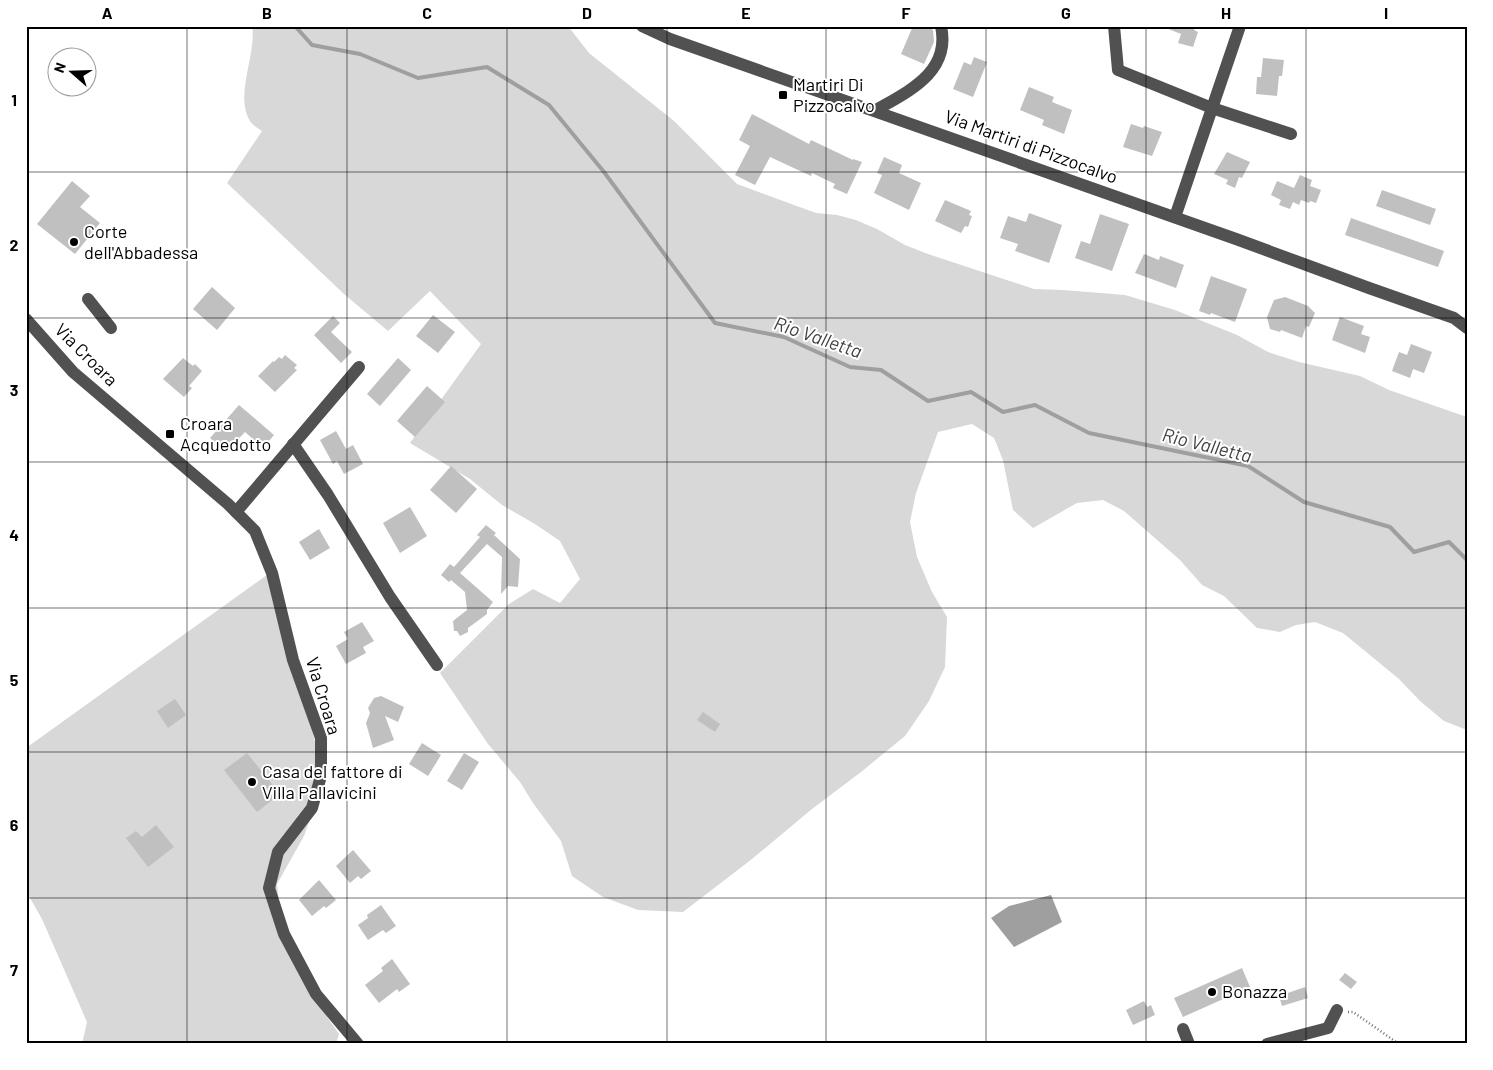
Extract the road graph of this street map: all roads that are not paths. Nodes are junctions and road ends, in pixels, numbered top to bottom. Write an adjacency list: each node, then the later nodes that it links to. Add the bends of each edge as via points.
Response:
1 (642, 26): 6 (street, Via Martiri di Pizzocalvo, via 670,39)
2 (941, 26): 6 (street, via 942,52 936,66 910,90)
3 (1114, 26): 5 (street, via 1118,70)
4 (1240, 26): 5 (street)
5 (1212, 108): 7 (street); 8 (street)
6 (876, 110): 8 (street, Via Martiri di Pizzocalvo)
7 (1291, 134)
8 (1175, 217): 12 (street, Via Martiri di Pizzocalvo, via 1454,318)
9 (88, 299): 11 (street)
10 (26, 319): 15 (street, Via Croara, via 73,372)
11 (111, 328)
12 (1467, 328)
13 (359, 368): 14 (street)
14 (293, 444): 15 (street); 16 (street)
15 (236, 512): 19 (street, Via Croara, via 255,531 272,573 293,660 321,738 322,776 312,808 278,852 269,888 284,934 316,994)
16 (437, 665)
17 (1337, 1010): 21 (street, via 1328,1028)
18 (1183, 1029): 20 (street)
19 (358, 1044)
20 (1189, 1044)
21 (1267, 1044)

